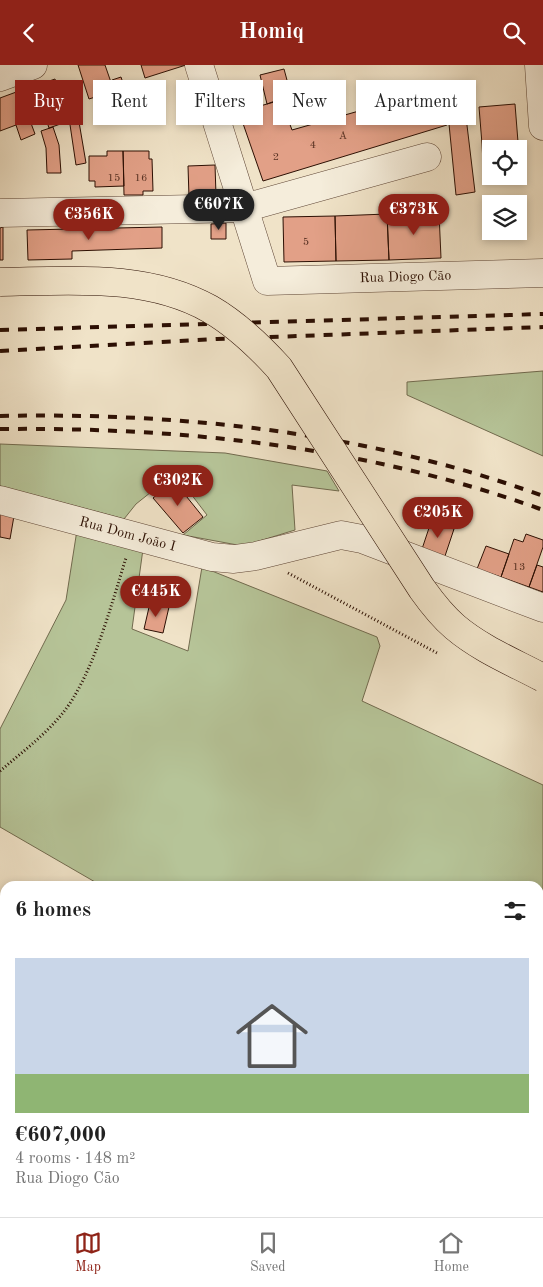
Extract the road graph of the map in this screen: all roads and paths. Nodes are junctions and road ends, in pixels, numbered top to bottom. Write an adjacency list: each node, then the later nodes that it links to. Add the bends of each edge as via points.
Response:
1 (33, 65): 4 (street)
2 (200, 65): 7 (street)
3 (539, 65): 5 (street)
4 (0, 77)
5 (543, 117)
6 (427, 157): 7 (street)
7 (244, 208): 8 (street); 9 (street, Rua Diogo Cão, via 267,281)
8 (0, 213)
9 (543, 273)
10 (0, 282): 16 (main road, bridge, via 101,281 132,284 177,294 211,310 258,346 279,368 439,612 479,645)
11 (0, 500): 12 (street, Rua Dom João I)
12 (133, 536): 13 (street, Rua Dom João I, via 212,557); 17 (path, via 100,641 64,712)
13 (256, 556): 14 (street, Rua Dom João I, via 341,535 362,539); 15 (path)
14 (543, 608)
15 (437, 653)
16 (543, 678)
17 (0, 771)

